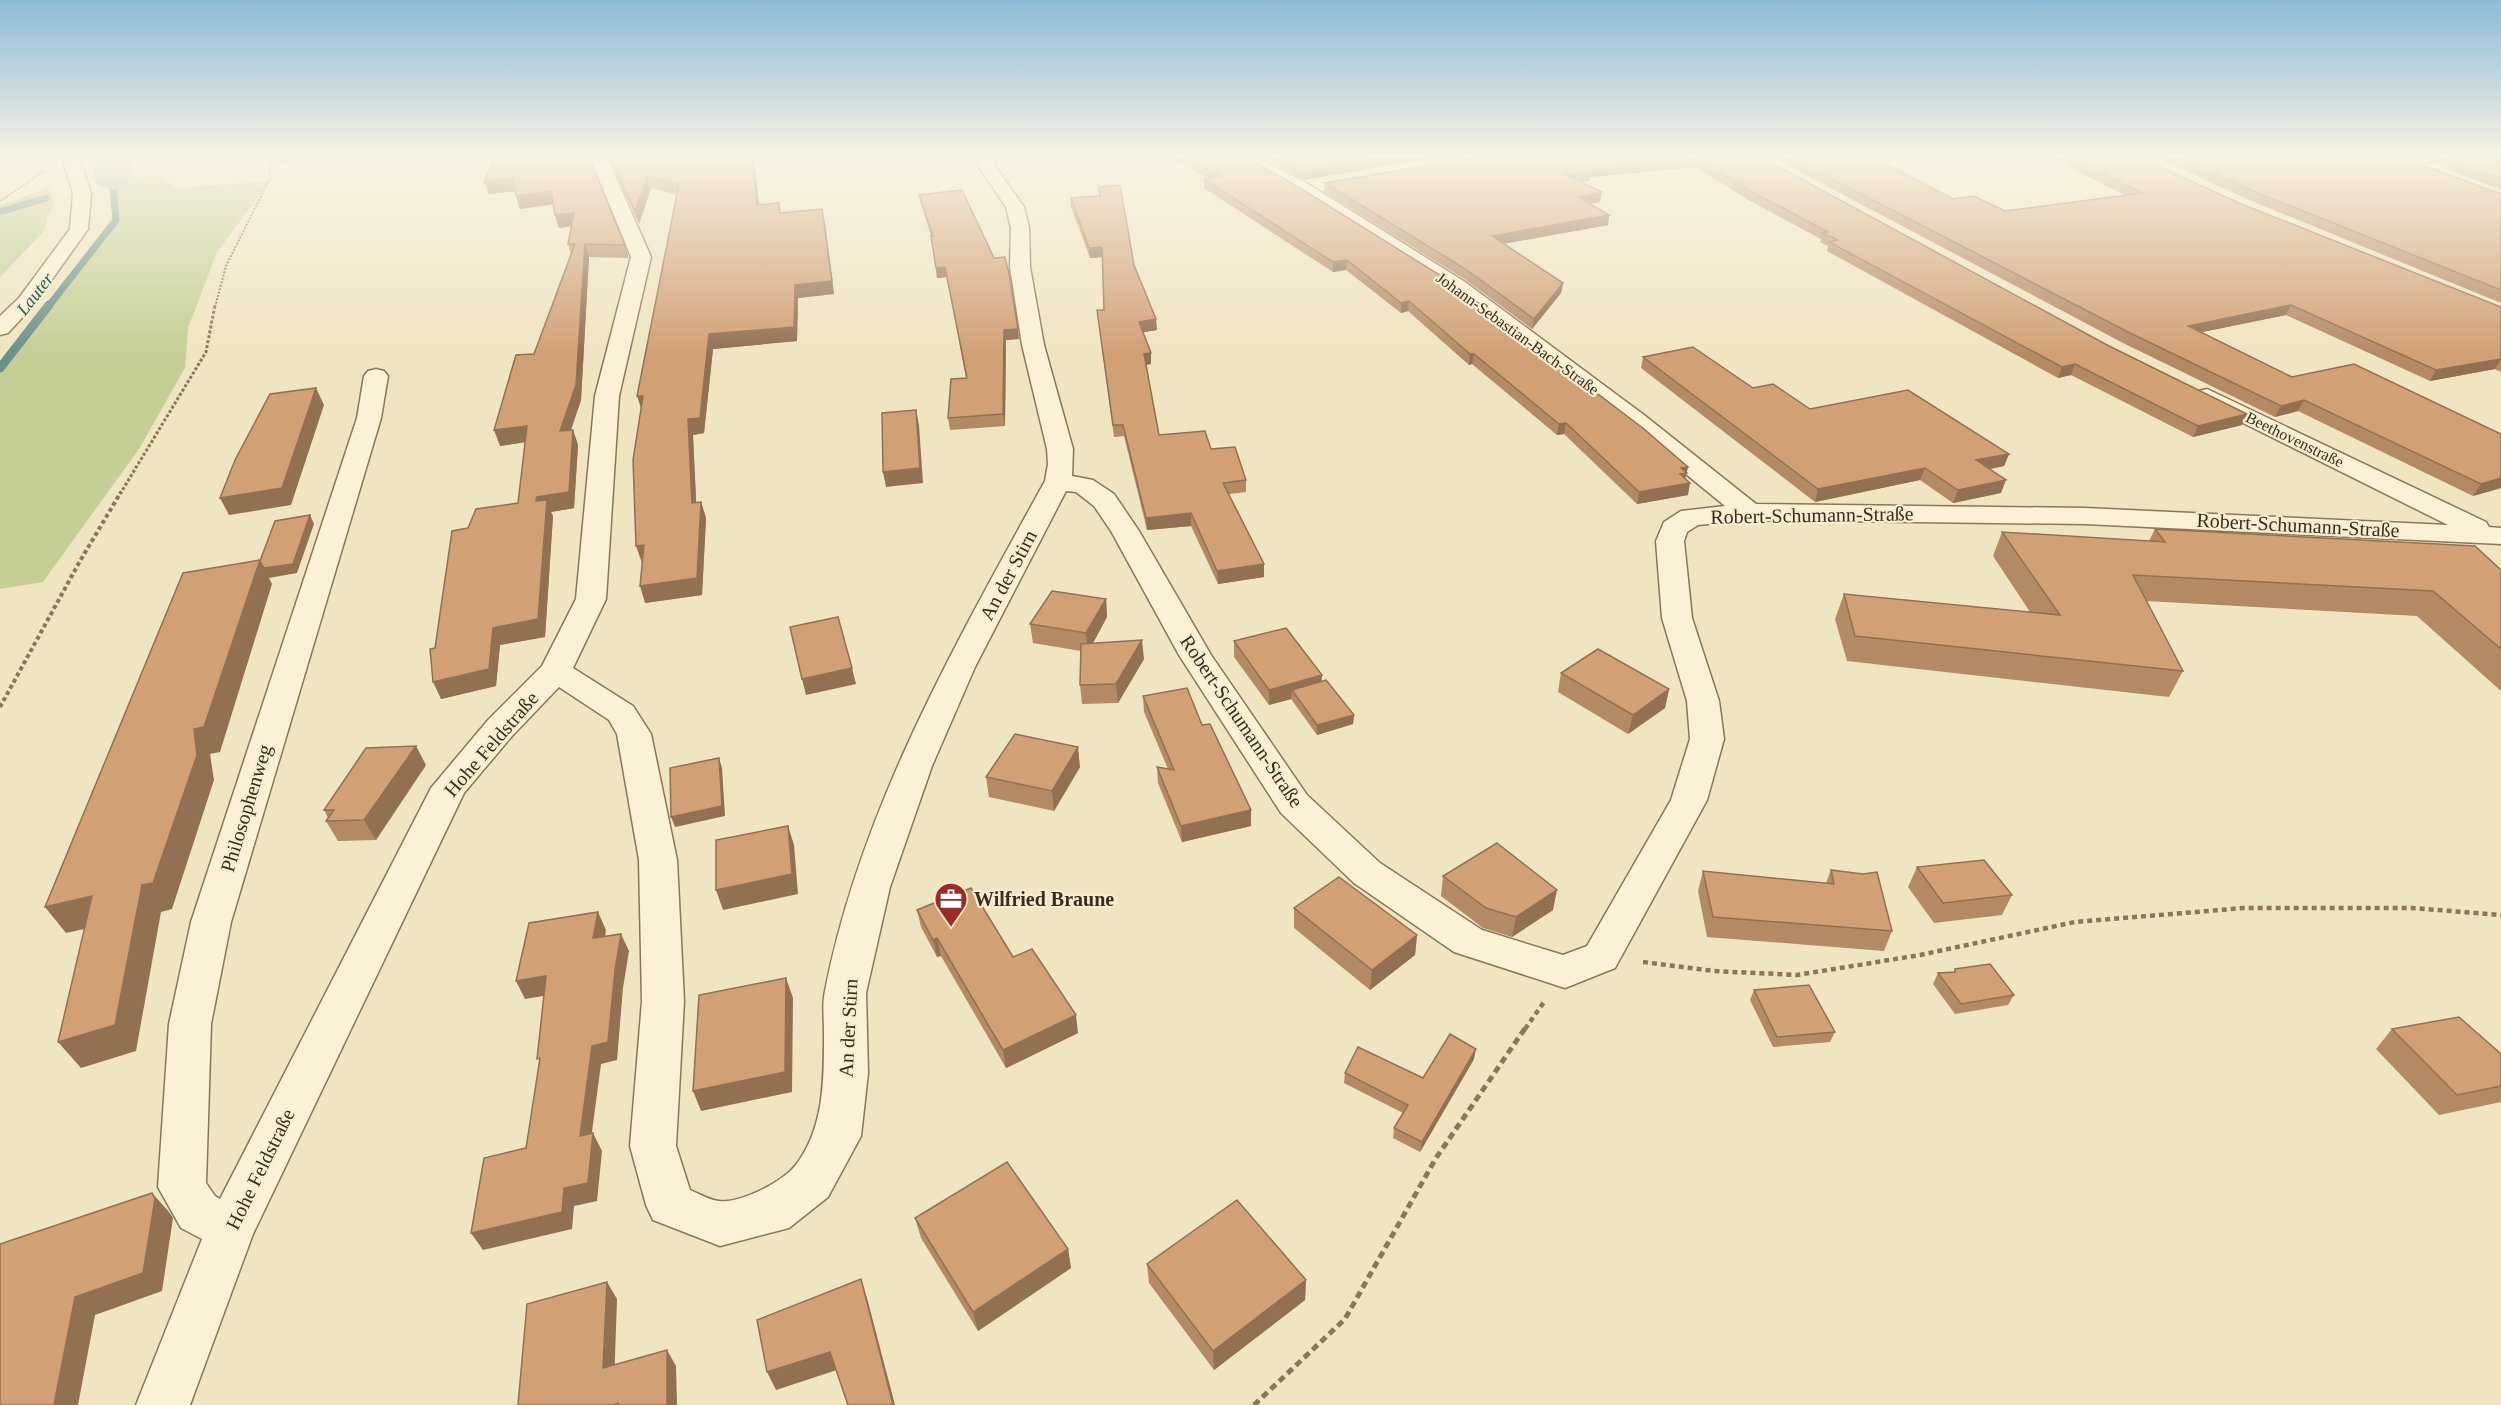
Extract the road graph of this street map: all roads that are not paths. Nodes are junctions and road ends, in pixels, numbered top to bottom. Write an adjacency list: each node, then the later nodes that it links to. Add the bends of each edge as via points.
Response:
1 (80, 223): 5 (street, via 79,229 26,302)
2 (626, 223): 11 (street, Hohe Feldstraße, via 640,257 608,396 591,599)
3 (1019, 223): 8 (street, An der Stirn, via 1020,267 1033,345 1060,449)
4 (1357, 223): 9 (street, Johann-Sebastian-Bach-Straße, via 1458,286)
5 (0, 328)
6 (376, 376): 12 (street, Philosophenweg, via 369,418 211,922 190,1024 182,1187 198,1212)
7 (2189, 387): 10 (street, Beethovenstraße)
8 (1059, 481): 9 (street, Robert-Schumann-Straße, via 1084,486 1104,500 1195,655 1294,804 1367,873 1468,941 1565,972 1601,957 1689,800 1707,739 1703,701 1677,618 1670,541 1674,528 1691,517); 11 (street, An der Stirn, via 959,668 915,766 871,887 846,993 846,1073 838,1136 812,1182 772,1212 720,1224 670,1205 653,1146 663,1001 658,860 634,734 621,712)
9 (1749, 512): 10 (street, Robert-Schumann-Straße, via 2085,516)
10 (2494, 535)
11 (556, 671): 12 (street, Hohe Feldstraße, via 449,788)
12 (230, 1229): 13 (street, Hohe Feldstraße)
13 (163, 1405)

